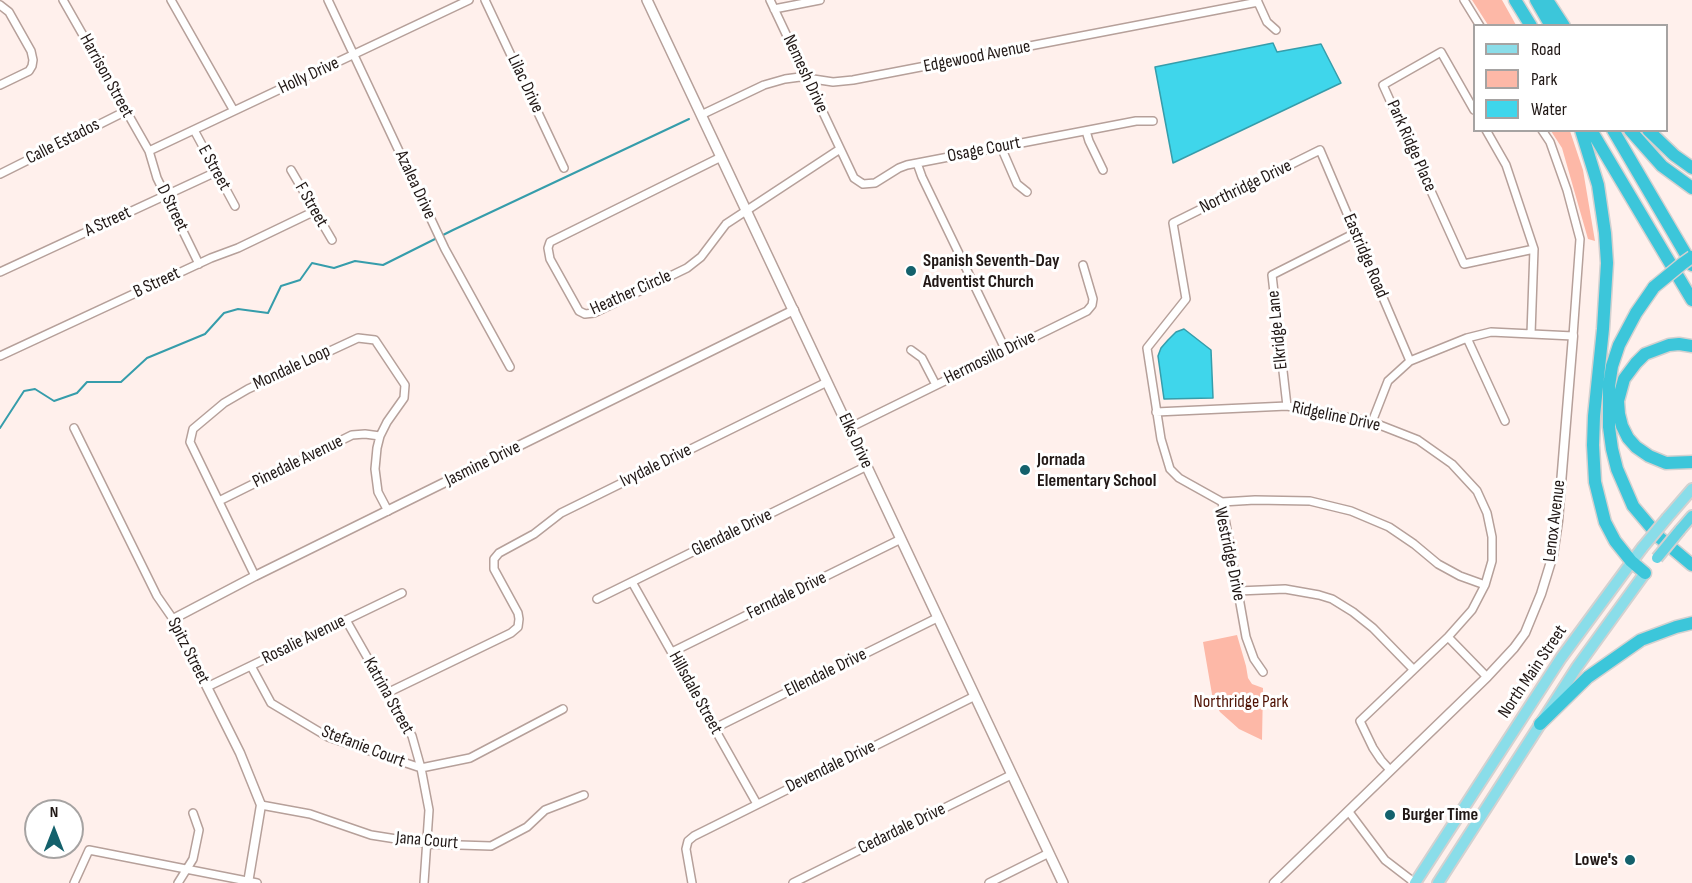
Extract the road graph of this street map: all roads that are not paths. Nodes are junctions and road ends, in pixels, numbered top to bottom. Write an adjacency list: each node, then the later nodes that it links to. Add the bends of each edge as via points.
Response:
1 (63, 0): 25 (street, Harrison Street)
2 (171, 0): 26 (street)
3 (328, 0): 21 (street, Azalea Drive)
4 (469, 0): 21 (street, Holly Drive)
5 (485, 0): 44 (street, Lilac Drive)
6 (647, 0): 27 (main road, Elks Drive)
7 (770, 0): 15 (street, Nemesh Drive)
8 (820, 0): 15 (street)
9 (1464, 0): 16 (street)
10 (1515, 0): 17 (highway)
11 (1536, 0): 18 (highway)
12 (1547, 0): 19 (highway)
13 (1258, 1): 20 (street, via 1267,22); 22 (street, Edgewood Avenue, via 853,80)
14 (0, 5): 23 (street, via 9,12 31,51 33,63 27,72)
15 (774, 9): 22 (street, Nemesh Drive)
16 (1479, 24)
17 (1530, 24)
18 (1550, 24)
19 (1563, 24)
20 (1276, 30)
21 (354, 55): 26 (street, Holly Drive); 75 (street, Azalea Drive, via 445,249)
22 (807, 78): 27 (street, Edgewood Avenue, via 771,82); 39 (street, Nemesh Drive)
23 (0, 85)
24 (1473, 108): 59 (street, Park Ridge Place, via 1441,52 1383,85 1464,264)
25 (126, 111): 41 (street, Harrison Street); 49 (street, Calle Estados)
26 (234, 111): 29 (street, Holly Drive)
27 (701, 115): 42 (main road, Elks Drive)
28 (1153, 121): 30 (street, Osage Court)
29 (194, 130): 41 (street, Holly Drive); 48 (street, E Street)
30 (1086, 130): 38 (street, Osage Court); 47 (street)
31 (1487, 132): 59 (street, via 1506,165)
32 (1543, 132): 68 (street, Lenox Avenue, via 1567,190 1580,239)
33 (1582, 132): 93 (highway, via 1598,185 1607,263 1594,416 1595,482 1605,522)
34 (1592, 132): 65 (highway)
35 (1614, 132): 63 (highway)
36 (1632, 132): 50 (highway, via 1662,166)
37 (1650, 132): 45 (highway)
38 (1001, 147): 43 (street, Osage Court); 51 (street, via 1017,184)
39 (840, 149): 43 (street, Osage Court, via 854,178 863,184 875,183 899,168); 55 (street)
40 (1320, 150): 56 (street, Northridge Drive); 57 (street, Eastridge Road)
41 (149, 151): 52 (street, D Street)
42 (721, 157): 55 (main road, Elks Drive); 55 (street, Heather Circle, via 553,240 548,248 550,260 579,311 591,314 692,265 723,227)
43 (917, 163): 72 (street)
44 (564, 168)
45 (1692, 168)
46 (291, 170): 54 (street, F Street)
47 (1102, 170)
48 (216, 172): 52 (street, A Street); 53 (street, E Street)
49 (0, 174)
50 (1692, 188)
51 (1027, 192)
52 (165, 195): 61 (street, D Street); 64 (street, A Street)
53 (235, 206)
54 (315, 211): 58 (street, F Street); 61 (street, B Street)
55 (746, 211): 66 (main road, Elks Drive)
56 (1173, 224): 79 (street, Westridge Drive, via 1186,299 1147,348)
57 (1355, 233): 74 (street, Eastridge Road); 78 (street, Elkridge Lane, via 1272,275)
58 (332, 240)
59 (1534, 249): 67 (street)
60 (1692, 257): 94 (highway, bridge, via 1654,287 1629,323 1612,366 1608,406 1612,449 1633,506 1660,538)
61 (199, 264): 73 (street, B Street)
62 (1083, 265): 72 (street, Hermosillo Drive, via 1093,295 1090,308)
63 (1692, 265)
64 (0, 273)
65 (1692, 300)
66 (794, 310): 76 (main road, Elks Drive); 90 (street, Jasmine Drive)
67 (1531, 334): 68 (street); 69 (street, via 1491,332)
68 (1573, 336): 111 (street, Lenox Avenue, via 1553,555 1525,633)
69 (1467, 338): 74 (street); 80 (street)
70 (1692, 346): 85 (highway, via 1669,345 1645,354 1624,379 1618,401 1622,426 1636,447 1666,463)
71 (910, 350): 77 (street, via 922,358)
72 (1006, 351): 77 (street, Hermosillo Drive)
73 (0, 356)
74 (1410, 361): 81 (street, via 1388,381)
75 (510, 367)
76 (827, 382): 83 (main road, Elks Drive); 113 (street, Ivydale Drive, via 561,513 534,534 499,553 490,561 523,625)
77 (936, 385): 83 (street, Hermosillo Drive)
78 (1287, 406): 79 (street, Ridgeline Drive); 81 (street, Ridgeline Drive)
79 (1156, 412): 89 (street, Westridge Drive, via 1170,469)
80 (1505, 421)
81 (1372, 422): 98 (street, Ridgeline Drive, via 1418,440 1452,464 1477,491 1492,537 1492,561)
82 (74, 428): 103 (street, Spitz Street, via 157,596)
83 (849, 428): 86 (main road, Elks Drive)
84 (380, 436): 88 (street, Pinedale Avenue, via 352,435); 88 (street, Mondale Loop, via 404,398 405,385 375,340 358,338 248,389 193,429 190,442); 90 (street, Mondale Loop, via 375,470 378,492)
85 (1692, 462)
86 (867, 466): 92 (main road, Elks Drive); 97 (street, Glendale Drive)
87 (1692, 489): 93 (main road, North Main Street, bridge)
88 (219, 501): 96 (street, Mondale Loop)
89 (1222, 502): 98 (street, via 1310,501 1351,511 1389,527 1438,564); 99 (street, Westridge Drive)
90 (388, 511): 96 (street, Jasmine Drive)
91 (1692, 516): 95 (highway, North Main Street, bridge)
92 (901, 540): 102 (main road, Elks Drive); 107 (street, Ferndale Drive)
93 (1631, 561): 95 (highway); 138 (main road, North Main Street, via 1560,658)
94 (1692, 566)
95 (1645, 573): 116 (main road, North Main Street)
96 (255, 576): 103 (street, Jasmine Drive)
97 (632, 582): 101 (street, Glendale Drive); 107 (street, Hillsdale Street)
98 (1485, 585): 106 (street, Ridgeline Drive, via 1472,610)
99 (1238, 591): 109 (street, via 1285,589 1332,599 1373,628); 110 (street, Westridge Drive, via 1246,637)
100 (402, 593): 104 (street, Rosalie Avenue)
101 (597, 599)
102 (938, 618): 114 (main road, Elks Drive); 117 (street, Ellendale Drive)
103 (173, 619): 112 (street, Spitz Street)
104 (346, 620): 108 (street, Rosalie Avenue); 113 (street, Katrina Street)
105 (1692, 623): 116 (highway, via 1641,640 1588,677)
106 (1448, 637): 109 (street, Ridgeline Drive); 111 (street)
107 (672, 652): 117 (street, Hillsdale Street)
108 (251, 666): 112 (street, Rosalie Avenue); 118 (street, Stefanie Court, via 271,703 328,737)
109 (1413, 669): 119 (street, Ridgeline Drive, via 1360,721 1373,748)
110 (1263, 672)
111 (1487, 677): 119 (street, Lenox Avenue)
112 (207, 687): 123 (street, Spitz Street)
113 (387, 693): 118 (street, Katrina Street, via 412,736)
114 (975, 696): 120 (main road, Elks Drive); 122 (street, Devendale Drive)
115 (562, 709): 118 (street, Stefanie Court, via 470,758)
116 (1540, 724): 139 (main road, North Main Street)
117 (715, 728): 122 (street, Hillsdale Street)
118 (421, 768): 126 (street, Katrina Street, via 429,810)
119 (1390, 770): 124 (street, Lenox Avenue)
120 (1011, 775): 127 (main road, Elks Drive); 134 (street, Cedardale Drive)
121 (584, 795): 126 (street, Jana Court, via 545,810 527,827 491,846)
122 (757, 804): 133 (street, Devendale Drive, via 688,841 686,852)
123 (261, 805): 126 (street, Jana Court, via 310,814 371,835); 129 (street)
124 (1349, 812): 137 (street, Lenox Avenue); 138 (street, via 1385,860)
125 (193, 813): 128 (street, via 199,830)
126 (428, 844): 132 (street, Katrina Street)
127 (1049, 853): 135 (street); 136 (main road, Elks Drive)
128 (189, 869): 129 (street); 130 (street, via 89,850); 131 (street)
129 (251, 882)
130 (74, 883)
131 (178, 883)
132 (424, 883)
133 (692, 883)
134 (793, 883)
135 (989, 883)
136 (1063, 883)
137 (1274, 883)
138 (1415, 883)
139 (1438, 883)

